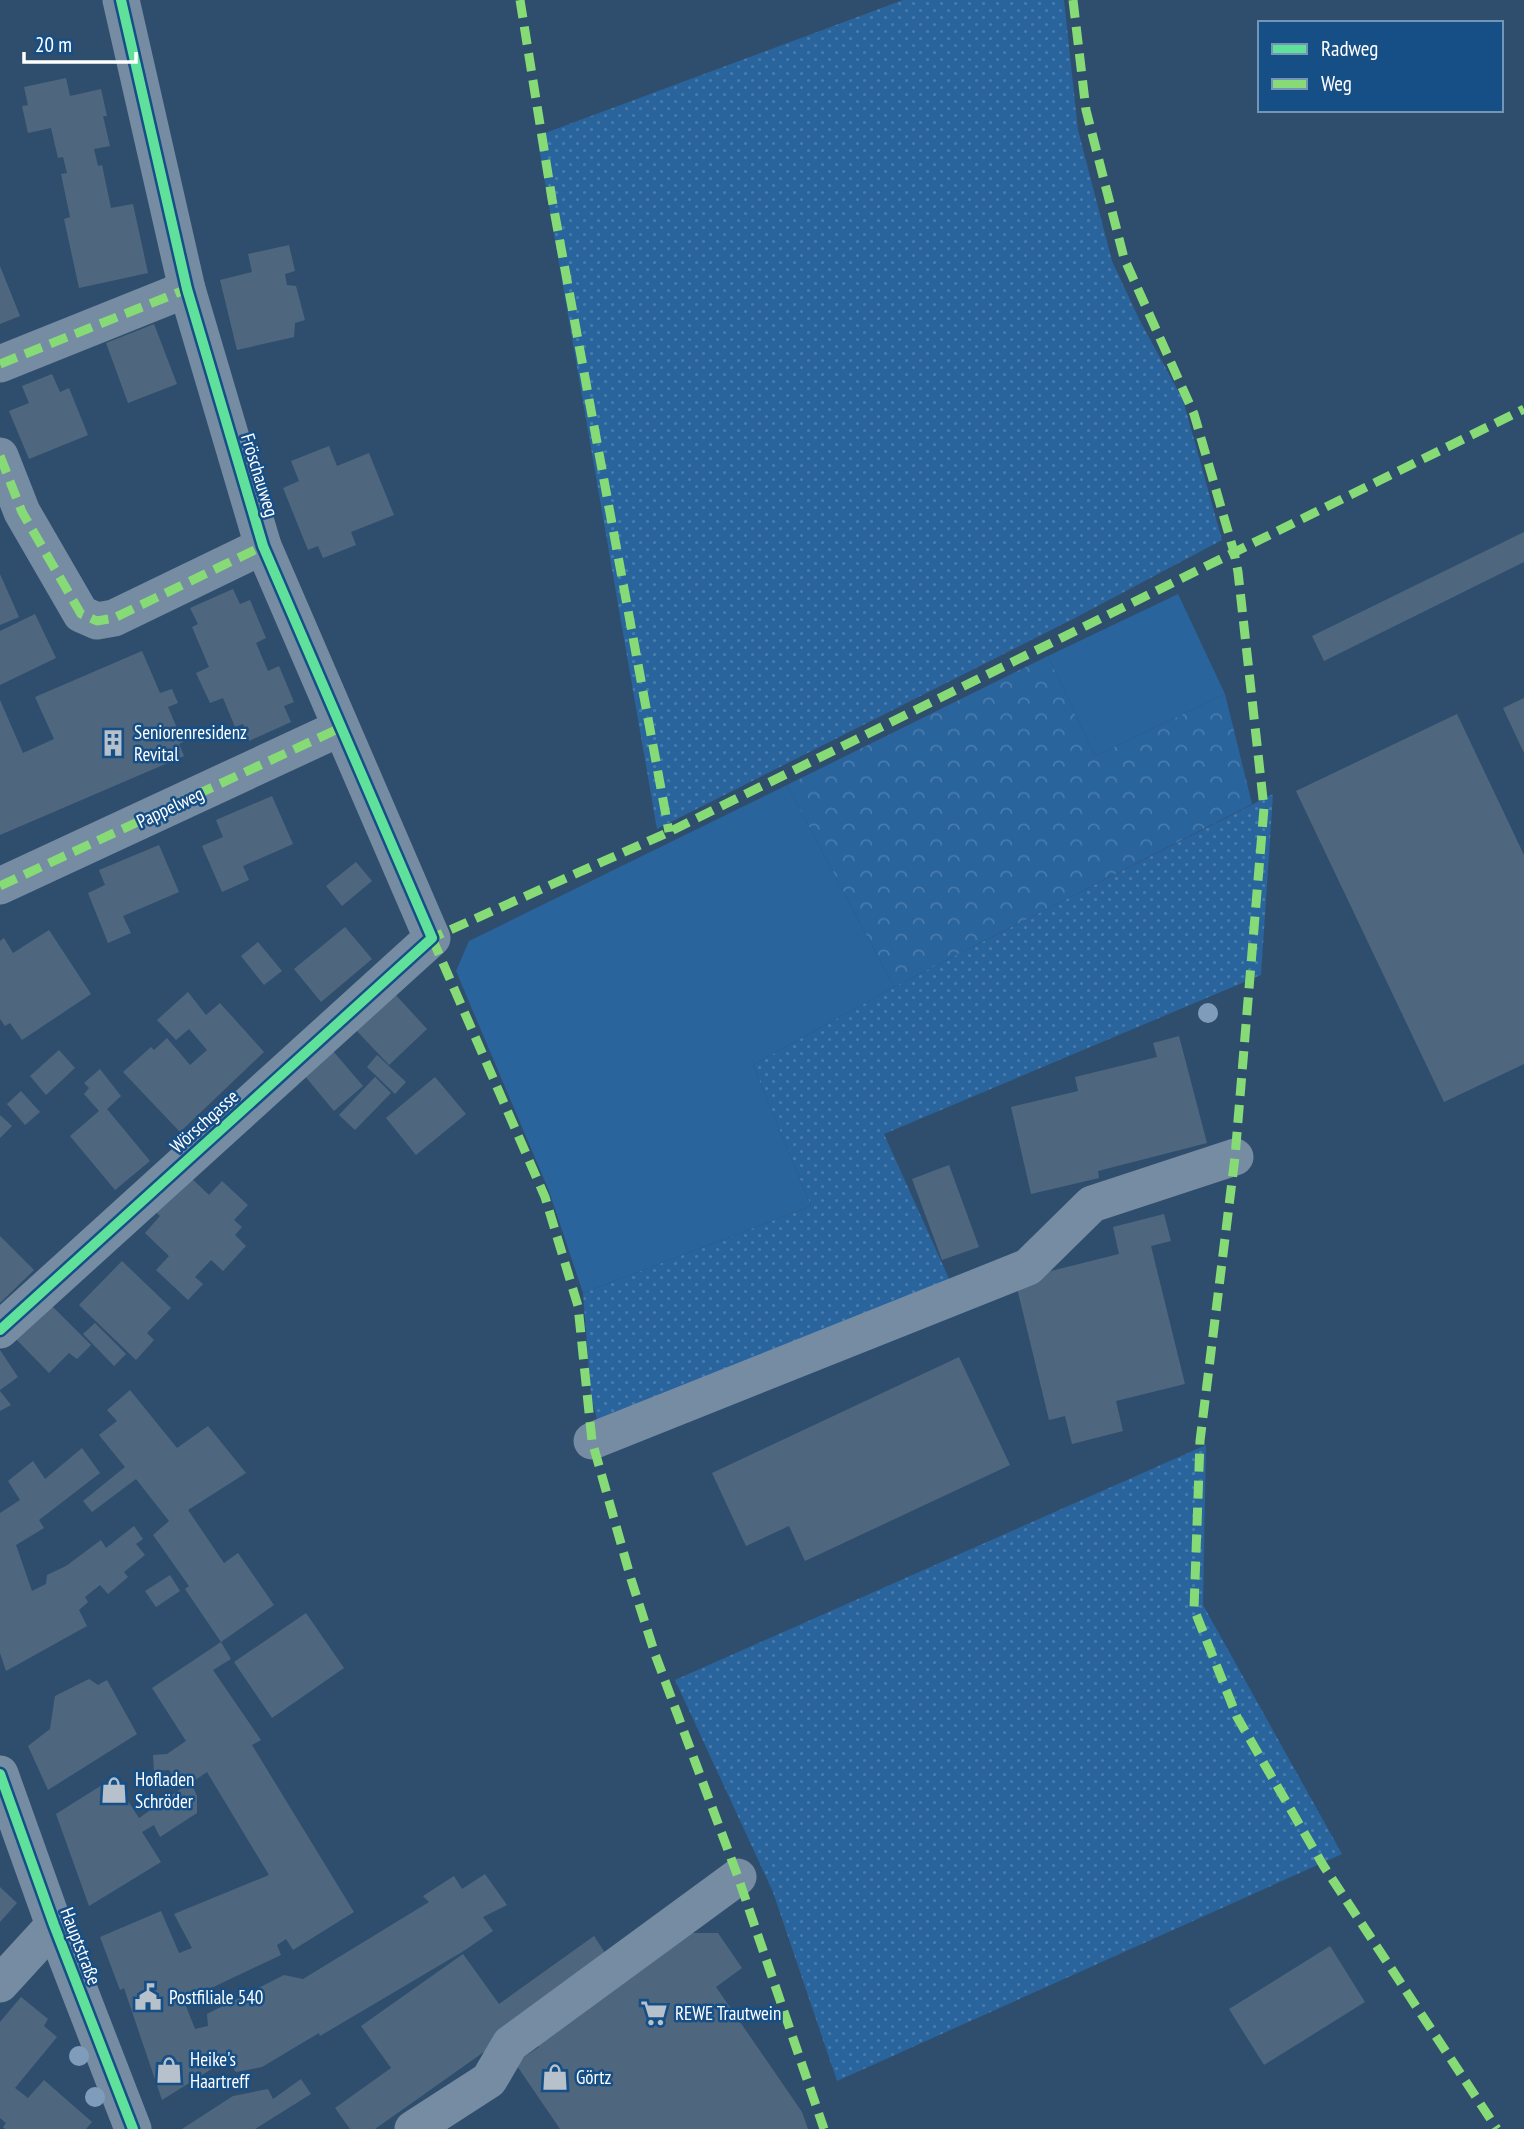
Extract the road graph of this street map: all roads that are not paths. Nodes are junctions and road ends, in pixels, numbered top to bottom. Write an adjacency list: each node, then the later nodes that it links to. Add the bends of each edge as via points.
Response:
1 (121, 0): 2 (street, Fröschauweg)
2 (187, 289): 3 (street); 5 (street, Fröschauweg)
3 (0, 364)
4 (0, 456): 5 (street, Fröschauweg, via 22,512 81,614 97,621 114,618)
5 (263, 546): 6 (street, Fröschauweg)
6 (340, 728): 7 (street, Pappelweg); 8 (street, Fröschauweg)
7 (0, 886)
8 (432, 938): 10 (street, Wörschgasse)
9 (1235, 1157): 11 (street, via 1092,1205 1028,1267)
10 (0, 1330)
11 (592, 1441)
12 (0, 1774): 14 (street, Hauptstraße)
13 (738, 1877): 17 (street, via 510,2044 489,2080)
14 (54, 1925): 15 (street); 16 (street, Hauptstraße)
15 (0, 1984)
16 (132, 2129)
17 (413, 2129)

